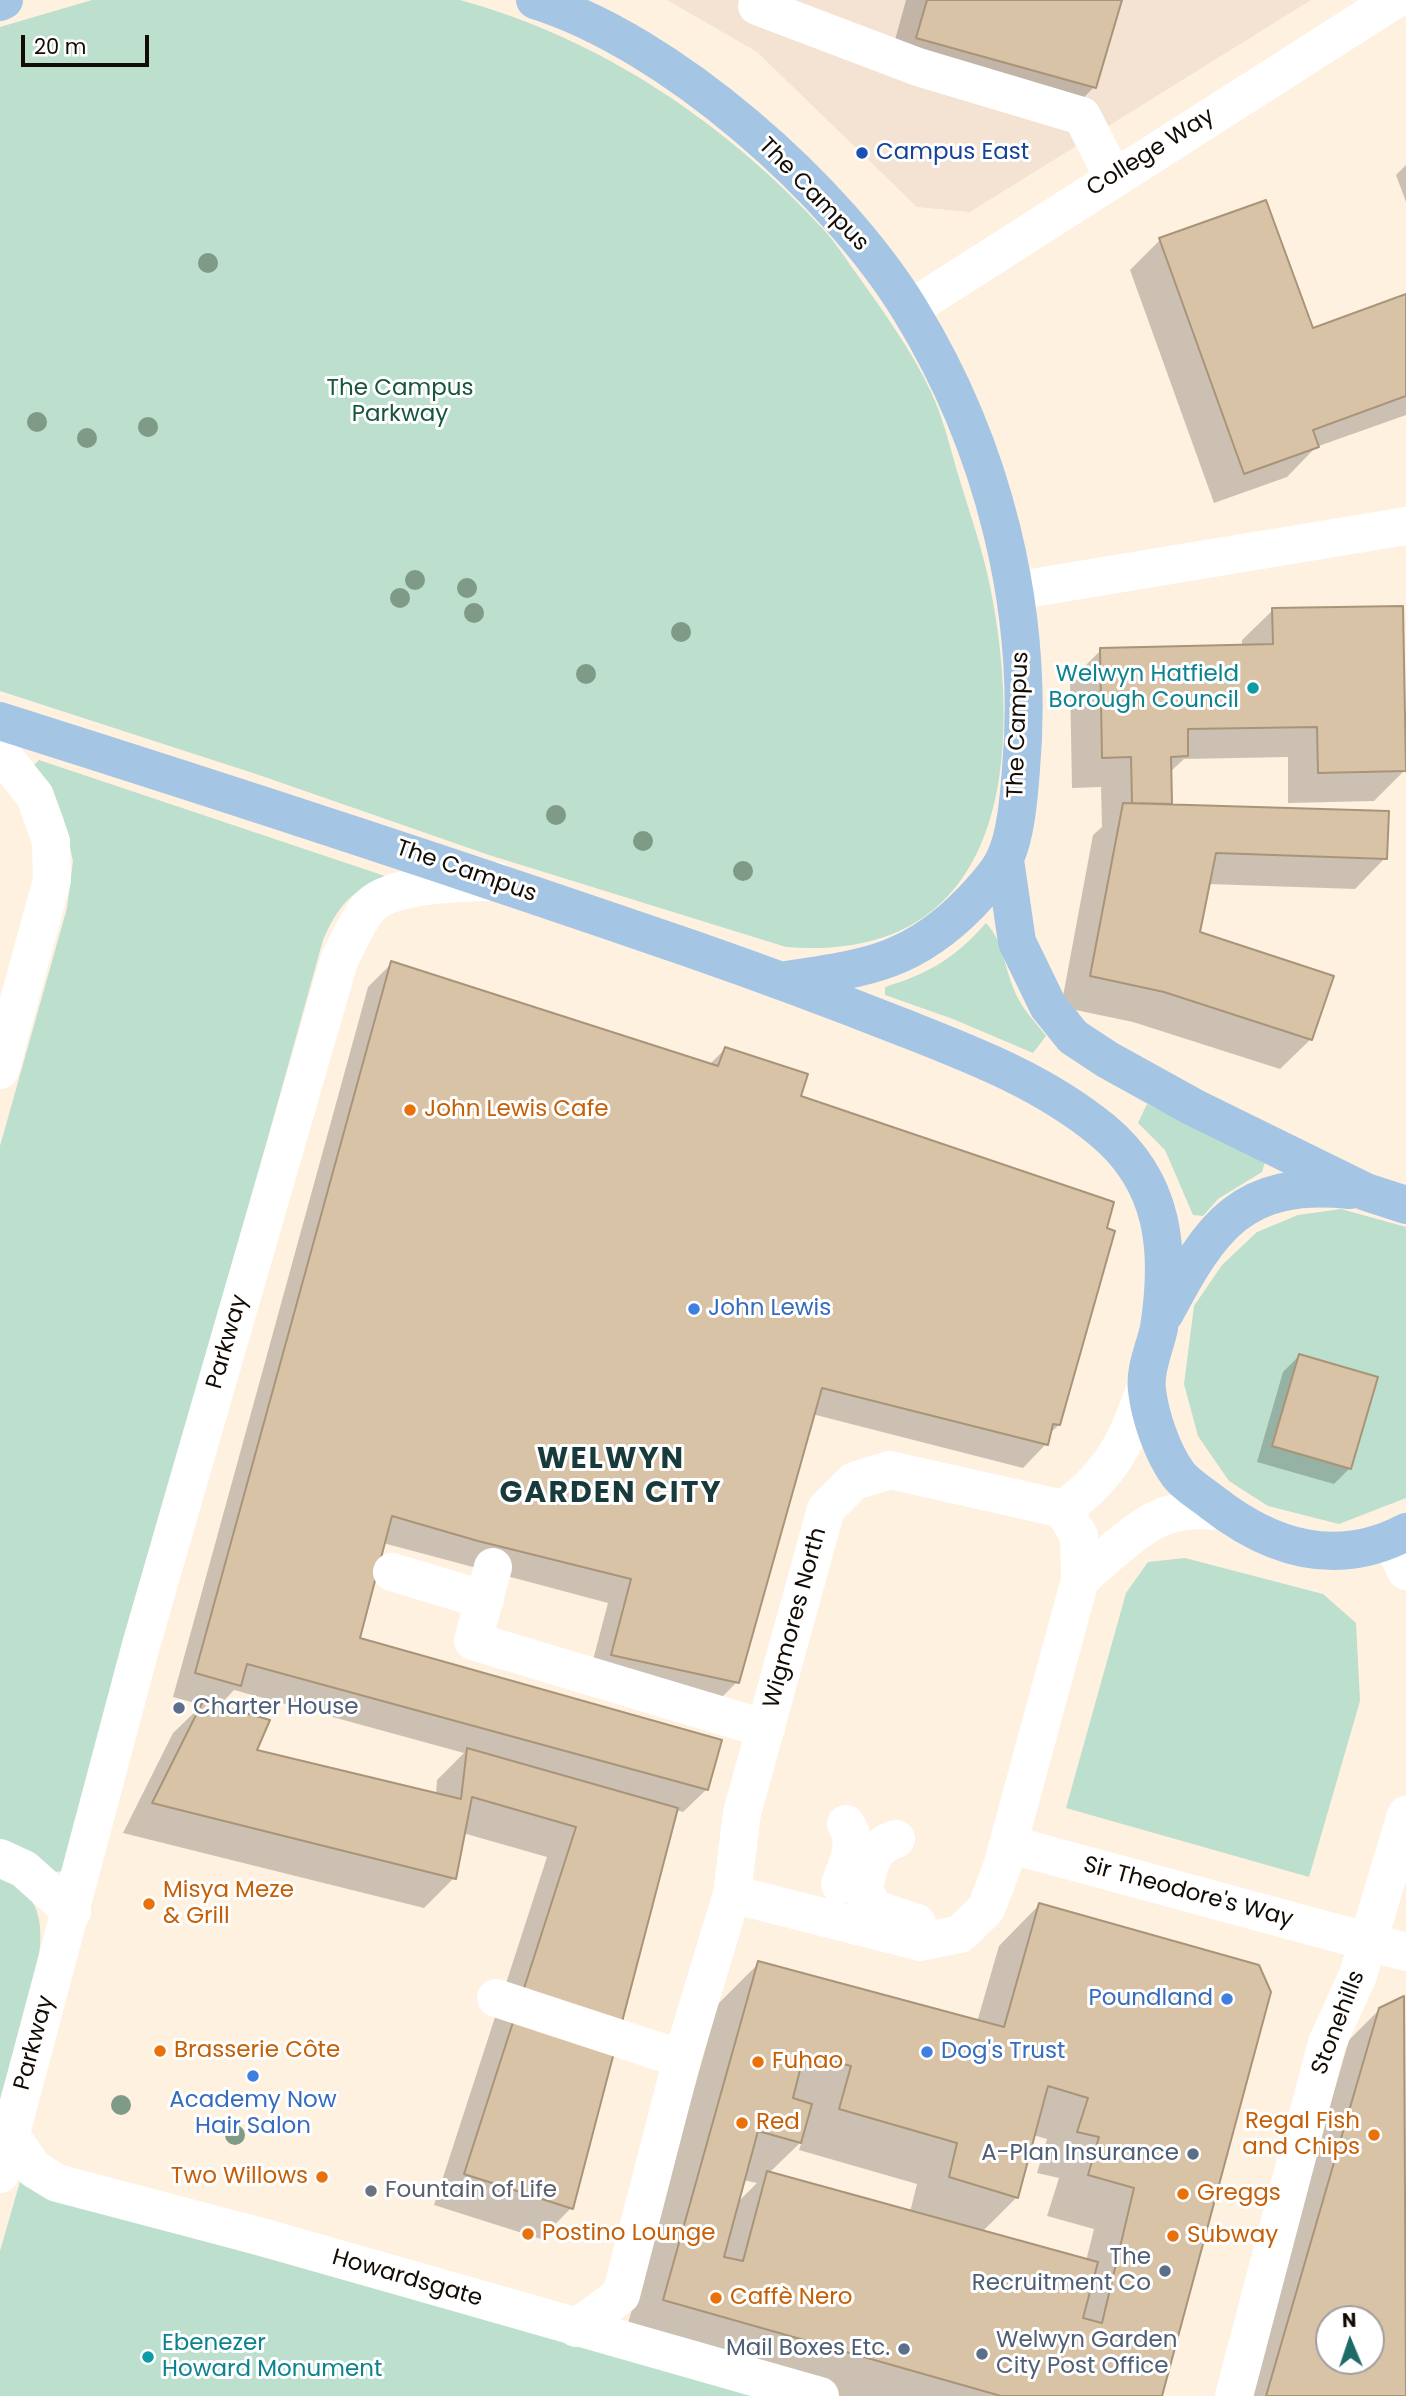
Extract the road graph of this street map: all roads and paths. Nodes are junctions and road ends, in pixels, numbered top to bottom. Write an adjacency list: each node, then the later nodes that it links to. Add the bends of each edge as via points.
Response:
1 (1394, 0): 4 (street, College Way)
2 (548, 2): 5 (main road, The Campus, via 637,48 757,136 813,188)
3 (757, 6): 4 (street, via 918,67 1082,116)
4 (1113, 177): 5 (street, College Way)
5 (910, 309): 7 (main road, The Campus, via 955,394 980,454)
6 (1406, 526): 7 (street)
7 (1014, 591): 10 (main road, The Campus, via 1023,645 1024,743 1018,803)
8 (0, 721): 11 (main road, The Campus)
9 (0, 752): 13 (street, via 35,796 51,841 52,880)
10 (1005, 860): 12 (main road, The Campus, via 958,915 907,954 863,969); 14 (main road, via 1017,942 1048,1006 1073,1037 1193,1107)
11 (496, 881): 12 (main road, The Campus); 30 (street, Parkway, via 416,888 383,897 369,906 339,961 145,1632)
12 (784, 981): 16 (main road, via 1000,1066 1053,1095 1115,1140 1143,1174 1157,1207 1163,1243)
13 (0, 1070)
14 (1366, 1192): 15 (main road); 16 (main road, via 1319,1187 1253,1200 1219,1226 1188,1269)
15 (1406, 1205)
16 (1159, 1325): 17 (main road)
17 (1146, 1386): 18 (street, via 1133,1426 1113,1463 1090,1490); 19 (main road, via 1158,1433 1179,1476)
18 (1063, 1508): 22 (street, via 1079,1536); 23 (street, Wigmores North, via 890,1471 854,1481 826,1509)
19 (1223, 1511): 20 (main road, via 1260,1534 1303,1549); 22 (street, via 1201,1509 1166,1515 1110,1552)
20 (1401, 1548)
21 (392, 1572): 23 (street, via 489,1583 474,1642)
22 (1080, 1580): 27 (street)
23 (766, 1729): 29 (street, Wigmores North, via 742,1813)
24 (1406, 1815): 33 (street, Stonehills)
25 (846, 1824): 31 (street, via 853,1842 838,1890 827,1906)
26 (896, 1839): 32 (street, via 873,1853 863,1891 875,1909)
27 (1008, 1844): 32 (street, via 986,1909); 33 (street, Sir Theodore's Way)
28 (0, 1858): 30 (street, via 24,1869)
29 (732, 1894): 31 (street); 36 (street, Wigmores North)
30 (72, 1912): 37 (street, Parkway)
31 (811, 1916): 32 (street, via 921,1941)
32 (960, 1934)
33 (1368, 1941): 34 (street, Sir Theodore's Way); 41 (street, Stonehills, via 1327,2043)
34 (1406, 1952)
35 (496, 1998): 36 (street)
36 (682, 2059): 39 (street, Wigmores North, via 621,2295)
37 (11, 2136): 38 (street, Parkway); 39 (street, Howardsgate, via 34,2169 57,2183)
38 (0, 2174)
39 (576, 2328): 40 (street, Howardsgate)
40 (820, 2396)
41 (1234, 2396)

